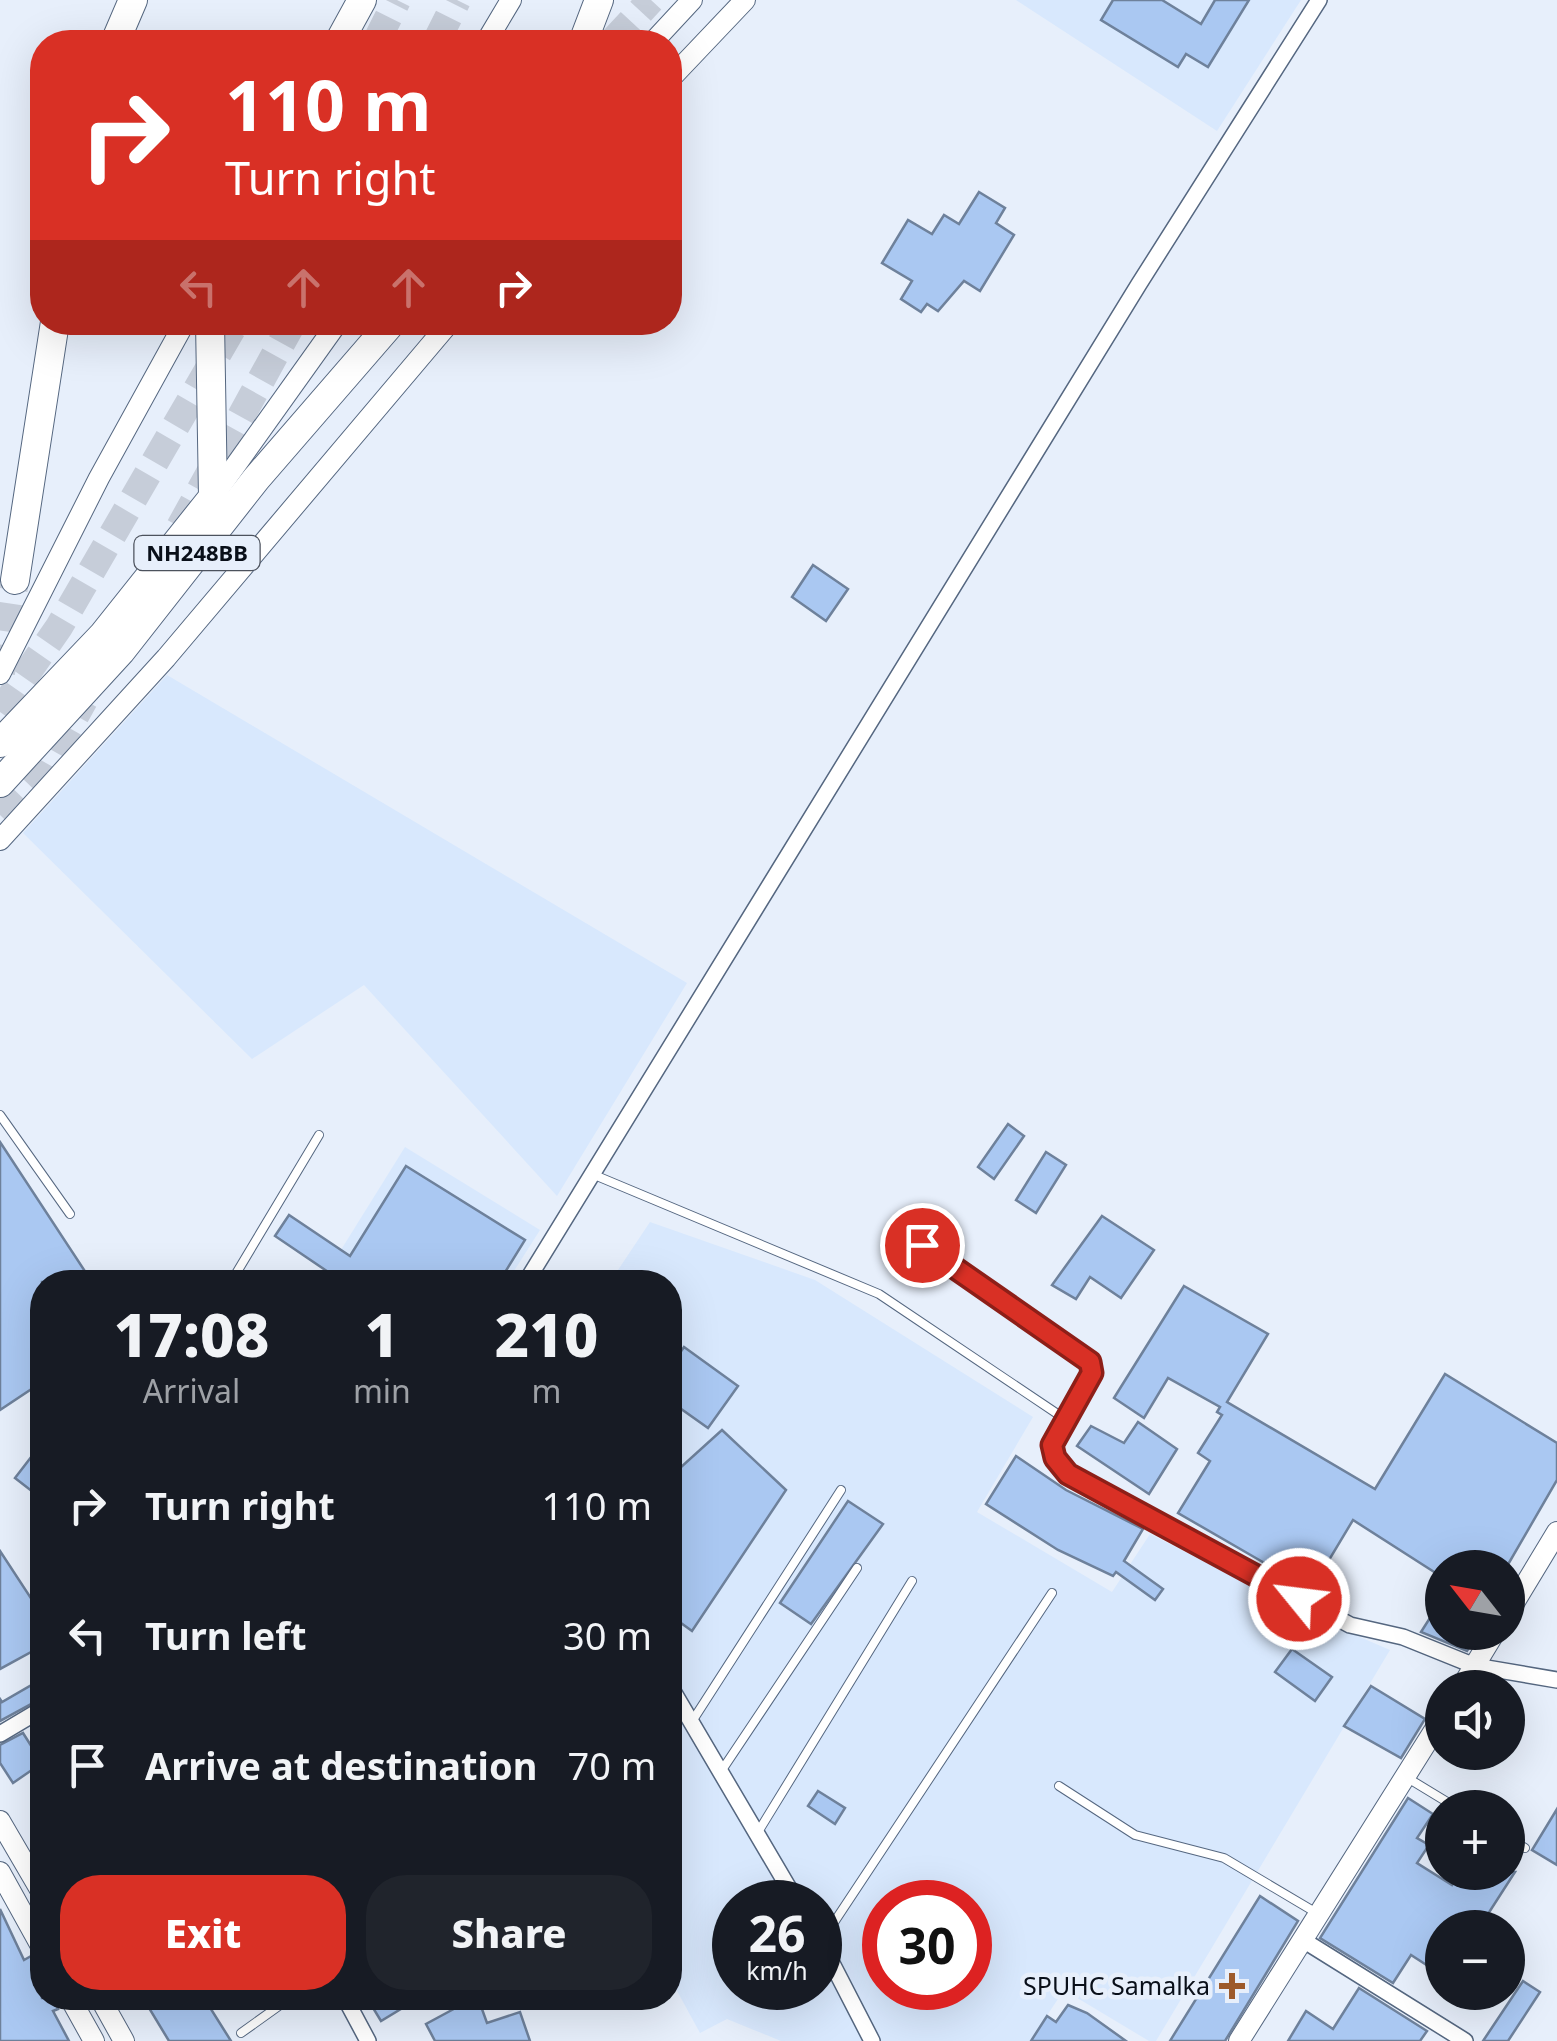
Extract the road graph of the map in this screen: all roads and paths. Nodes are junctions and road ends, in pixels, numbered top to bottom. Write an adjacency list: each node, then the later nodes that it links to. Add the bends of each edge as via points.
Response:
1 (133, 0): 8 (highway)
2 (362, 0): 9 (highway)
3 (512, 0): 10 (street)
4 (599, 0): 11 (highway)
5 (692, 0): 12 (street)
6 (745, 0): 13 (street)
7 (1320, 0): 28 (street)
8 (120, 30)
9 (345, 30)
10 (493, 30)
11 (588, 30)
12 (663, 30)
13 (682, 67)
14 (53, 335): 21 (highway)
15 (178, 335): 22 (street)
16 (210, 335): 20 (highway)
17 (329, 335): 20 (street)
18 (381, 335): 24 (highway, NH248BB, via 256,479 122,651)
19 (439, 335): 25 (street, via 166,658)
20 (213, 497): 23 (highway, NH248BB, via 104,635)
21 (15, 580)
22 (0, 674)
23 (0, 742)
24 (0, 783)
25 (0, 840)
26 (0, 1115): 29 (lane)
27 (319, 1135): 31 (lane)
28 (591, 1174): 32 (street); 33 (lane, via 880,1294)
29 (70, 1214)
30 (922, 1245): 33 (street, via 1090,1362 1092,1373)
31 (237, 1270)
32 (533, 1270)
33 (1065, 1419): 41 (street, via 1053,1453 1077,1480 1332,1617)
34 (841, 1490): 46 (lane)
35 (1557, 1532): 38 (street)
36 (857, 1568): 49 (lane)
37 (912, 1581): 54 (lane)
38 (1525, 1585)
39 (1052, 1593): 60 (lane)
40 (1484, 1650): 41 (street)
41 (1474, 1666): 42 (street); 43 (street)
42 (1472, 1670)
43 (1557, 1680)
44 (682, 1706): 46 (street)
45 (30, 1715): 47 (street)
46 (692, 1723): 49 (street)
47 (0, 1734)
48 (1425, 1746): 50 (street)
49 (720, 1772): 54 (street)
50 (1406, 1777): 52 (lane); 61 (street)
51 (1059, 1786): 61 (lane, via 1135,1836 1224,1858)
52 (1427, 1790)
53 (0, 1821): 55 (street)
54 (756, 1836): 59 (street)
55 (18, 1849): 56 (street); 58 (street)
56 (0, 1861)
57 (0, 1872): 62 (street)
58 (30, 1872)
59 (783, 1880)
60 (842, 1909)
61 (1319, 1914): 63 (street)
62 (30, 1926)
63 (1302, 1940): 74 (street); 75 (street)
64 (842, 1982): 73 (street)
65 (77, 2010): 70 (street)
66 (107, 2010): 71 (street)
67 (273, 2010): 69 (lane)
68 (351, 2010): 72 (street)
69 (241, 2032)
70 (94, 2041)
71 (124, 2041)
72 (368, 2041)
73 (872, 2041)
74 (1239, 2041)
75 (1465, 2041)

